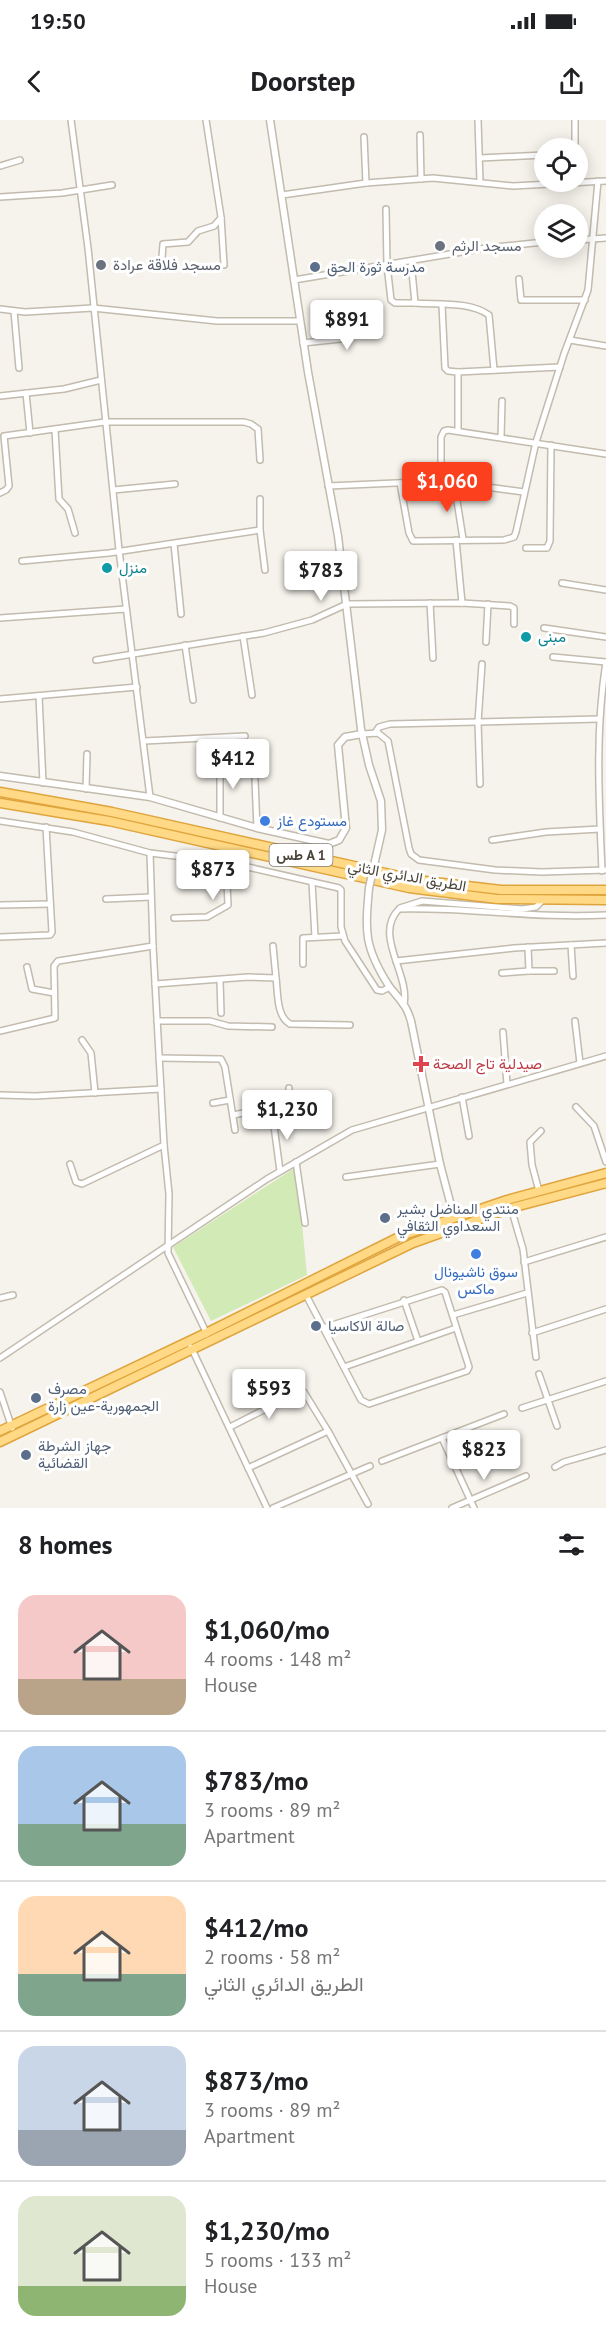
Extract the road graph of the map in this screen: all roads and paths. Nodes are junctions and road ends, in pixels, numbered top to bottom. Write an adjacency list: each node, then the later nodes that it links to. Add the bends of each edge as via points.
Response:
1 (71, 120): 21 (street)
2 (206, 120): 25 (street)
3 (270, 120): 22 (street)
4 (478, 120): 10 (street)
5 (574, 120): 8 (street)
6 (420, 135): 13 (street)
7 (364, 137): 18 (street)
8 (574, 138)
9 (534, 155): 10 (street)
10 (480, 158): 17 (street)
11 (20, 160): 12 (street)
12 (0, 166)
13 (421, 179): 17 (street, via 442,177); 18 (street)
14 (588, 181): 15 (street)
15 (598, 181): 16 (street); 28 (street)
16 (606, 181)
17 (480, 182): 20 (street)
18 (366, 183): 22 (street)
19 (112, 185): 21 (street)
20 (534, 185)
21 (80, 190): 23 (street); 39 (street)
22 (282, 195): 35 (street)
23 (0, 197)
24 (386, 209): 33 (street)
25 (221, 218): 30 (street, via 214,226 198,231 188,242 164,244); 32 (street)
26 (606, 238): 28 (street)
27 (588, 239): 28 (street)
28 (593, 239): 36 (street)
29 (534, 244): 31 (street)
30 (162, 258)
31 (411, 261): 33 (street); 37 (street)
32 (224, 265)
33 (387, 265): 35 (street); 37 (street, via 391,300)
34 (519, 279): 36 (street, via 520,300)
35 (294, 280): 43 (street)
36 (585, 300): 44 (street)
37 (415, 303): 38 (street)
38 (442, 304): 49 (street, via 489,315); 50 (street, via 445,368)
39 (93, 308): 42 (street); 43 (street, via 217,321); 51 (street)
40 (0, 309): 42 (street)
41 (368, 309): 45 (street, via 361,314 350,338)
42 (14, 311): 48 (street)
43 (300, 321): 45 (street)
44 (570, 340): 46 (street); 47 (street)
45 (303, 343): 68 (street)
46 (606, 346)
47 (560, 367): 49 (street); 60 (street)
48 (19, 368)
49 (494, 370): 50 (street)
50 (458, 372): 57 (street)
51 (100, 380): 52 (street); 55 (street)
52 (26, 393): 53 (street); 58 (street)
53 (0, 396)
54 (502, 401): 59 (street)
55 (105, 422): 56 (street); 63 (street, via 244,422 258,429); 69 (street)
56 (56, 430): 58 (street); 74 (street, via 59,499 68,509)
57 (458, 431): 59 (street); 64 (street, via 442,434)
58 (30, 433): 71 (street, via 4,436 9,486)
59 (501, 437): 60 (street)
60 (536, 442): 61 (street); 70 (street)
61 (551, 445): 62 (street); 78 (street, via 549,541 547,548)
62 (606, 454)
63 (260, 460)
64 (441, 481): 65 (street); 66 (street)
65 (454, 482): 70 (street); 75 (street)
66 (400, 483): 68 (street); 76 (street, via 412,540)
67 (175, 484): 69 (street)
68 (328, 486): 86 (street)
69 (113, 490): 79 (street)
70 (524, 492): 75 (street, via 514,537)
71 (0, 493)
72 (260, 499): 73 (street)
73 (260, 530): 77 (street); 81 (street)
74 (75, 533)
75 (463, 539): 76 (street)
76 (456, 540): 85 (street)
77 (174, 544): 79 (street); 89 (street)
78 (526, 548)
79 (119, 550): 80 (street); 88 (street)
80 (22, 561)
81 (265, 570)
82 (562, 583): 83 (street)
83 (606, 590)
84 (430, 603): 85 (street); 86 (street); 99 (street)
85 (462, 603): 87 (street)
86 (347, 604): 93 (street, via 307,622); 112 (street)
87 (488, 604): 91 (street, via 513,606); 95 (street)
88 (126, 609): 90 (street); 97 (street)
89 (181, 614)
90 (0, 618)
91 (514, 624)
92 (544, 628): 94 (street)
93 (243, 636): 96 (street); 104 (street)
94 (606, 637)
95 (486, 642)
96 (185, 645): 97 (street); 108 (street)
97 (132, 654): 100 (street); 103 (street)
98 (553, 657): 101 (street)
99 (433, 658)
100 (96, 660)
101 (606, 662): 105 (street)
102 (482, 663): 110 (street)
103 (137, 687): 106 (street); 114 (street)
104 (252, 695)
105 (604, 695): 109 (street)
106 (39, 696): 107 (street); 121 (street)
107 (0, 699)
108 (193, 700)
109 (598, 719): 110 (street); 116 (street)
110 (478, 722): 111 (street, via 387,724); 122 (street)
111 (375, 733): 112 (street); 135 (street, via 384,736 389,744 409,848 418,860 518,872)
112 (362, 734): 131 (street, via 345,736 338,745 346,824 339,840 322,843); 165 (street, bridge, via 382,814 365,926 375,963)
113 (245, 736): 114 (street)
114 (144, 741): 125 (street)
115 (87, 754): 123 (street)
116 (598, 756): 117 (street); 129 (street)
117 (606, 757)
118 (220, 760): 127 (street)
119 (0, 776): 121 (street)
120 (255, 780): 131 (street)
121 (43, 783): 123 (street)
122 (480, 784)
123 (86, 789): 125 (street)
124 (0, 792): 137 (highway, الطريق الدائري الثاني / طس A 1, via 111,812 417,880 512,890)
125 (150, 798): 127 (street)
126 (0, 803): 141 (highway, الطريق الدائري الثاني / طس A 1, via 119,823 408,888 488,899)
127 (220, 818): 131 (street)
128 (0, 821): 130 (street)
129 (602, 826): 132 (street); 135 (street)
130 (46, 827): 133 (street); 142 (street)
131 (257, 828)
132 (492, 840)
133 (150, 853): 134 (street); 138 (street)
134 (226, 862): 136 (street); 146 (street, via 228,905 207,917)
135 (604, 871)
136 (312, 882): 147 (street, via 340,888); 149 (street)
137 (606, 890)
138 (151, 897): 139 (street); 152 (street)
139 (106, 898)
140 (606, 900): 141 (highway, الطريق الدائري الثاني / طس A 1)
141 (542, 901): 144 (street, via 534,907 514,909 422,901)
142 (50, 904): 143 (street); 148 (street, via 51,934)
143 (0, 905)
144 (399, 909): 145 (street); 155 (street, via 390,927)
145 (606, 915)
146 (174, 918)
147 (343, 936): 149 (street); 165 (street, via 377,990)
148 (0, 937)
149 (315, 937): 156 (street, via 302,939)
150 (606, 943): 151 (street)
151 (571, 945): 154 (street); 161 (street)
152 (153, 946): 164 (street); 166 (street, via 58,961 54,966)
153 (273, 946): 162 (street)
154 (528, 947): 155 (street); 159 (street)
155 (396, 961): 167 (street, via 405,987)
156 (303, 964)
157 (27, 967): 166 (street, via 33,989)
158 (554, 970): 159 (street)
159 (529, 971): 160 (street)
160 (502, 973)
161 (573, 976)
162 (276, 978): 163 (street); 171 (street, via 285,1022)
163 (220, 980): 164 (street); 168 (street)
164 (155, 984): 169 (street)
165 (390, 987): 167 (street)
166 (54, 993): 173 (street, via 55,1018)
167 (404, 1004): 187 (street)
168 (221, 1013)
169 (157, 1021): 172 (street); 177 (street)
170 (575, 1021): 178 (street)
171 (350, 1025)
172 (273, 1027)
173 (0, 1031)
174 (503, 1032): 179 (street)
175 (82, 1040): 182 (street, via 91,1053)
176 (606, 1056): 178 (street)
177 (159, 1058): 181 (street); 185 (street, via 221,1059)
178 (580, 1063): 179 (street)
179 (507, 1084): 184 (street)
180 (289, 1088): 190 (street, via 289,1099)
181 (161, 1089): 182 (street); 194 (street)
182 (95, 1093): 183 (street)
183 (0, 1095)
184 (462, 1097): 187 (street); 193 (street)
185 (230, 1100): 186 (street); 189 (street)
186 (213, 1103)
187 (429, 1106): 195 (street, via 352,1130); 198 (street)
188 (576, 1107): 196 (street, via 594,1126)
189 (233, 1115): 190 (street, via 254,1111); 191 (street)
190 (275, 1124): 199 (street)
191 (235, 1130)
192 (541, 1131): 203 (street, via 530,1142)
193 (469, 1136)
194 (164, 1145): 197 (street, via 82,1184 76,1182); 208 (street)
195 (296, 1162): 199 (street); 206 (street)
196 (606, 1162)
197 (70, 1164)
198 (440, 1164): 201 (street); 205 (street)
199 (280, 1171): 208 (street)
200 (606, 1173): 203 (highway)
201 (346, 1177)
202 (606, 1183): 204 (highway)
203 (539, 1191): 205 (highway)
204 (511, 1208): 210 (street); 211 (highway, via 413,1243)
205 (454, 1217): 209 (highway)
206 (305, 1223)
207 (606, 1237): 210 (street)
208 (169, 1243): 221 (street, via 169,1257); 227 (street)
209 (355, 1258): 211 (highway); 221 (highway)
210 (524, 1262): 212 (street)
211 (360, 1269): 214 (highway)
212 (526, 1293): 218 (street); 222 (street)
213 (13, 1295): 215 (street)
214 (306, 1295): 219 (street); 224 (highway)
215 (0, 1298)
216 (404, 1300): 218 (street, via 442,1290); 219 (street); 223 (street)
217 (606, 1309): 222 (street)
218 (453, 1315): 220 (street)
219 (323, 1328): 228 (street)
220 (456, 1328): 223 (street); 228 (street, via 469,1362 467,1371 369,1404 361,1400)
221 (206, 1333): 224 (street); 225 (highway)
222 (532, 1333): 226 (street)
223 (418, 1341): 228 (street)
224 (211, 1342): 225 (highway)
225 (190, 1346): 235 (highway); 237 (street); 240 (highway)
226 (536, 1357)
227 (0, 1358)
228 (344, 1367)
229 (539, 1374): 232 (street)
230 (606, 1381): 232 (street)
231 (0, 1392): 235 (street)
232 (547, 1399): 233 (street); 236 (street)
233 (522, 1408)
234 (504, 1414): 241 (street)
235 (11, 1426): 238 (highway); 240 (street)
236 (557, 1426)
237 (230, 1427): 239 (street, via 301,1391 307,1394); 247 (street)
238 (0, 1431)
239 (328, 1431): 247 (street); 248 (street)
240 (14, 1435): 242 (highway)
241 (442, 1438): 244 (street); 250 (street)
242 (0, 1442)
243 (606, 1450): 246 (street)
244 (382, 1461)
245 (370, 1466): 248 (street)
246 (555, 1467)
247 (248, 1468): 252 (street)
248 (352, 1473): 251 (street); 253 (street)
249 (526, 1476): 250 (street)
250 (470, 1500): 254 (street); 255 (street)
251 (368, 1504)
252 (267, 1508)
253 (273, 1508)
254 (452, 1508)
255 (474, 1508)

